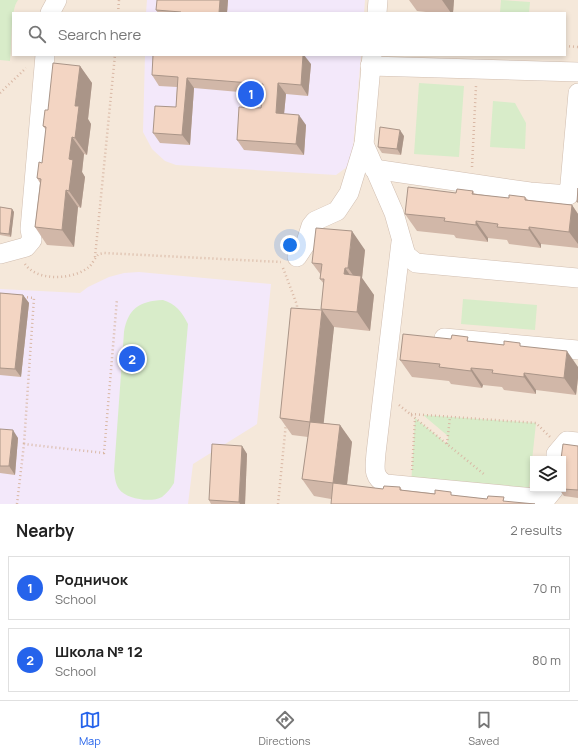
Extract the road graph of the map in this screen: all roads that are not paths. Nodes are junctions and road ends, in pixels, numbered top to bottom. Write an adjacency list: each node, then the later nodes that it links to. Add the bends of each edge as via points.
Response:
1 (58, 0): 3 (lane)
2 (378, 0): 4 (lane)
3 (51, 12)
4 (376, 12)
5 (46, 56): 12 (lane, via 30,229 32,240 26,247)
6 (371, 61): 7 (lane, via 477,70); 9 (lane)
7 (578, 72)
8 (578, 93): 10 (lane, via 570,195 530,192)
9 (364, 144): 10 (lane); 13 (lane, via 349,193 337,211 315,221 305,245)
10 (374, 169): 11 (lane, via 394,213)
11 (401, 242): 14 (lane, via 406,255 416,263); 17 (lane, via 398,334 383,392 375,474 378,480 386,484 546,499)
12 (5, 253)
13 (289, 260)
14 (578, 278)
15 (429, 337): 16 (lane)
16 (578, 350)
17 (552, 492)

